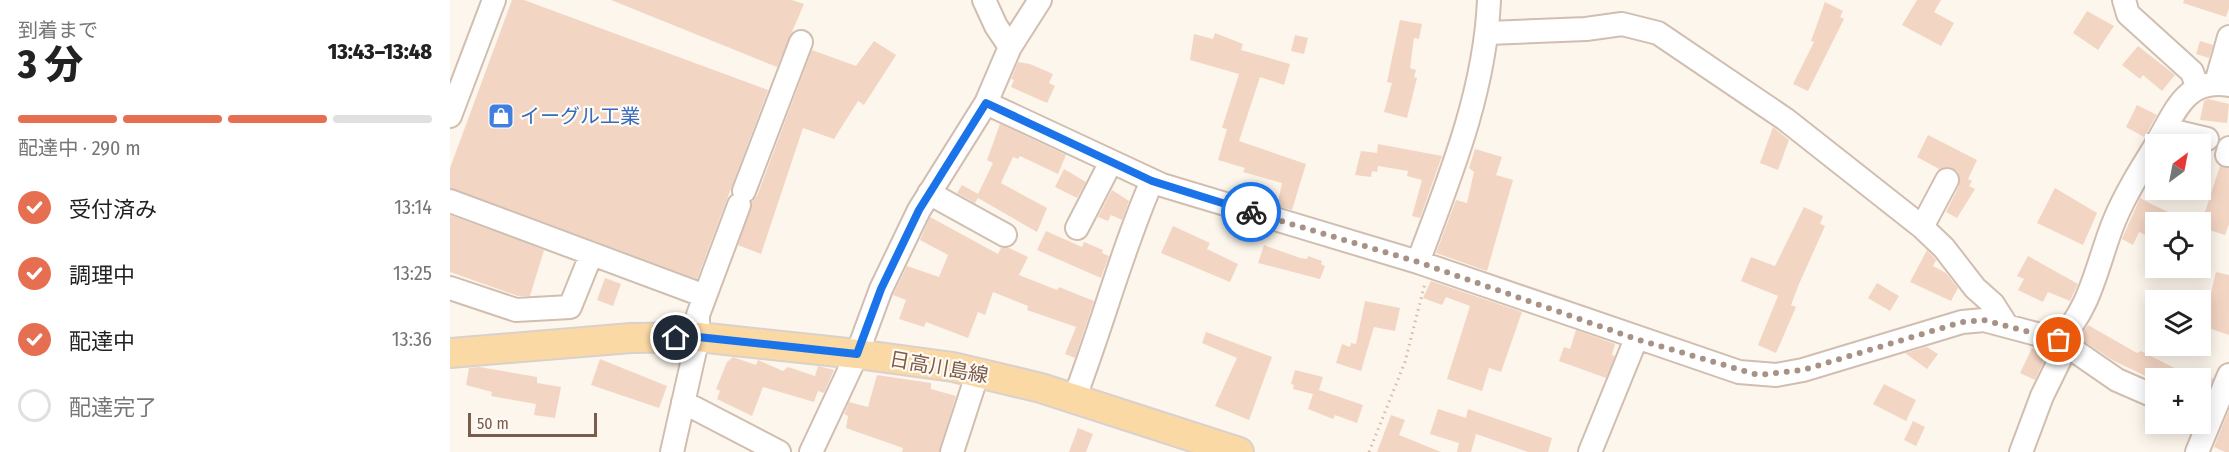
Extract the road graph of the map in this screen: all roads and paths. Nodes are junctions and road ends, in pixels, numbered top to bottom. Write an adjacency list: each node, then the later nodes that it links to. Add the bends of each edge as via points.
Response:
1 (494, 0): 12 (street)
2 (984, 0): 9 (street)
3 (1040, 0): 9 (street)
4 (1489, 0): 6 (street)
5 (2124, 0): 10 (street, via 2128,14 2192,72)
6 (1488, 33): 20 (street, via 1622,24 1658,33 1785,119); 24 (street, via 1469,123)
7 (2229, 37): 10 (street)
8 (801, 42): 26 (street)
9 (1010, 47): 11 (street)
10 (2214, 85): 13 (street, via 2189,92)
11 (986, 103): 14 (street); 18 (street)
12 (450, 116)
13 (2163, 134)
14 (1112, 162): 17 (street); 21 (street)
15 (2145, 165): 30 (street, via 2115,218 2082,311)
16 (1947, 180): 20 (street)
17 (1152, 181): 24 (street); 36 (street, via 1128,236)
18 (929, 193): 22 (street); 32 (street, via 881,289)
19 (450, 201): 23 (street)
20 (1922, 227): 27 (street, via 1993,304)
21 (1077, 228)
22 (1005, 236)
23 (591, 255): 25 (street, via 570,307 516,310); 26 (street)
24 (1424, 264): 29 (street); 45 (path, via 1405,362)
25 (450, 288)
26 (705, 296): 28 (street, via 698,315)
27 (2007, 326): 29 (street, via 1984,320 1962,322 1776,375 1739,372); 30 (street)
28 (698, 337): 31 (main road, 日高川島線, via 631,338); 32 (main road, 日高川島線); 37 (street)
29 (1636, 339): 46 (street)
30 (2063, 343): 35 (street, via 2117,380); 47 (street)
31 (450, 353)
32 (857, 354): 33 (main road, 日高川島線); 42 (street)
33 (978, 372): 36 (main road, 日高川島線); 43 (street)
34 (2229, 375): 38 (street)
35 (2145, 392)
36 (1074, 399): 44 (main road, 日高川島線)
37 (683, 402): 40 (street); 41 (street)
38 (2211, 406)
39 (2201, 434): 48 (street)
40 (672, 452)
41 (779, 452)
42 (811, 452)
43 (952, 452)
44 (1239, 452)
45 (1369, 452)
46 (1590, 452)
47 (2021, 452)
48 (2197, 452)

